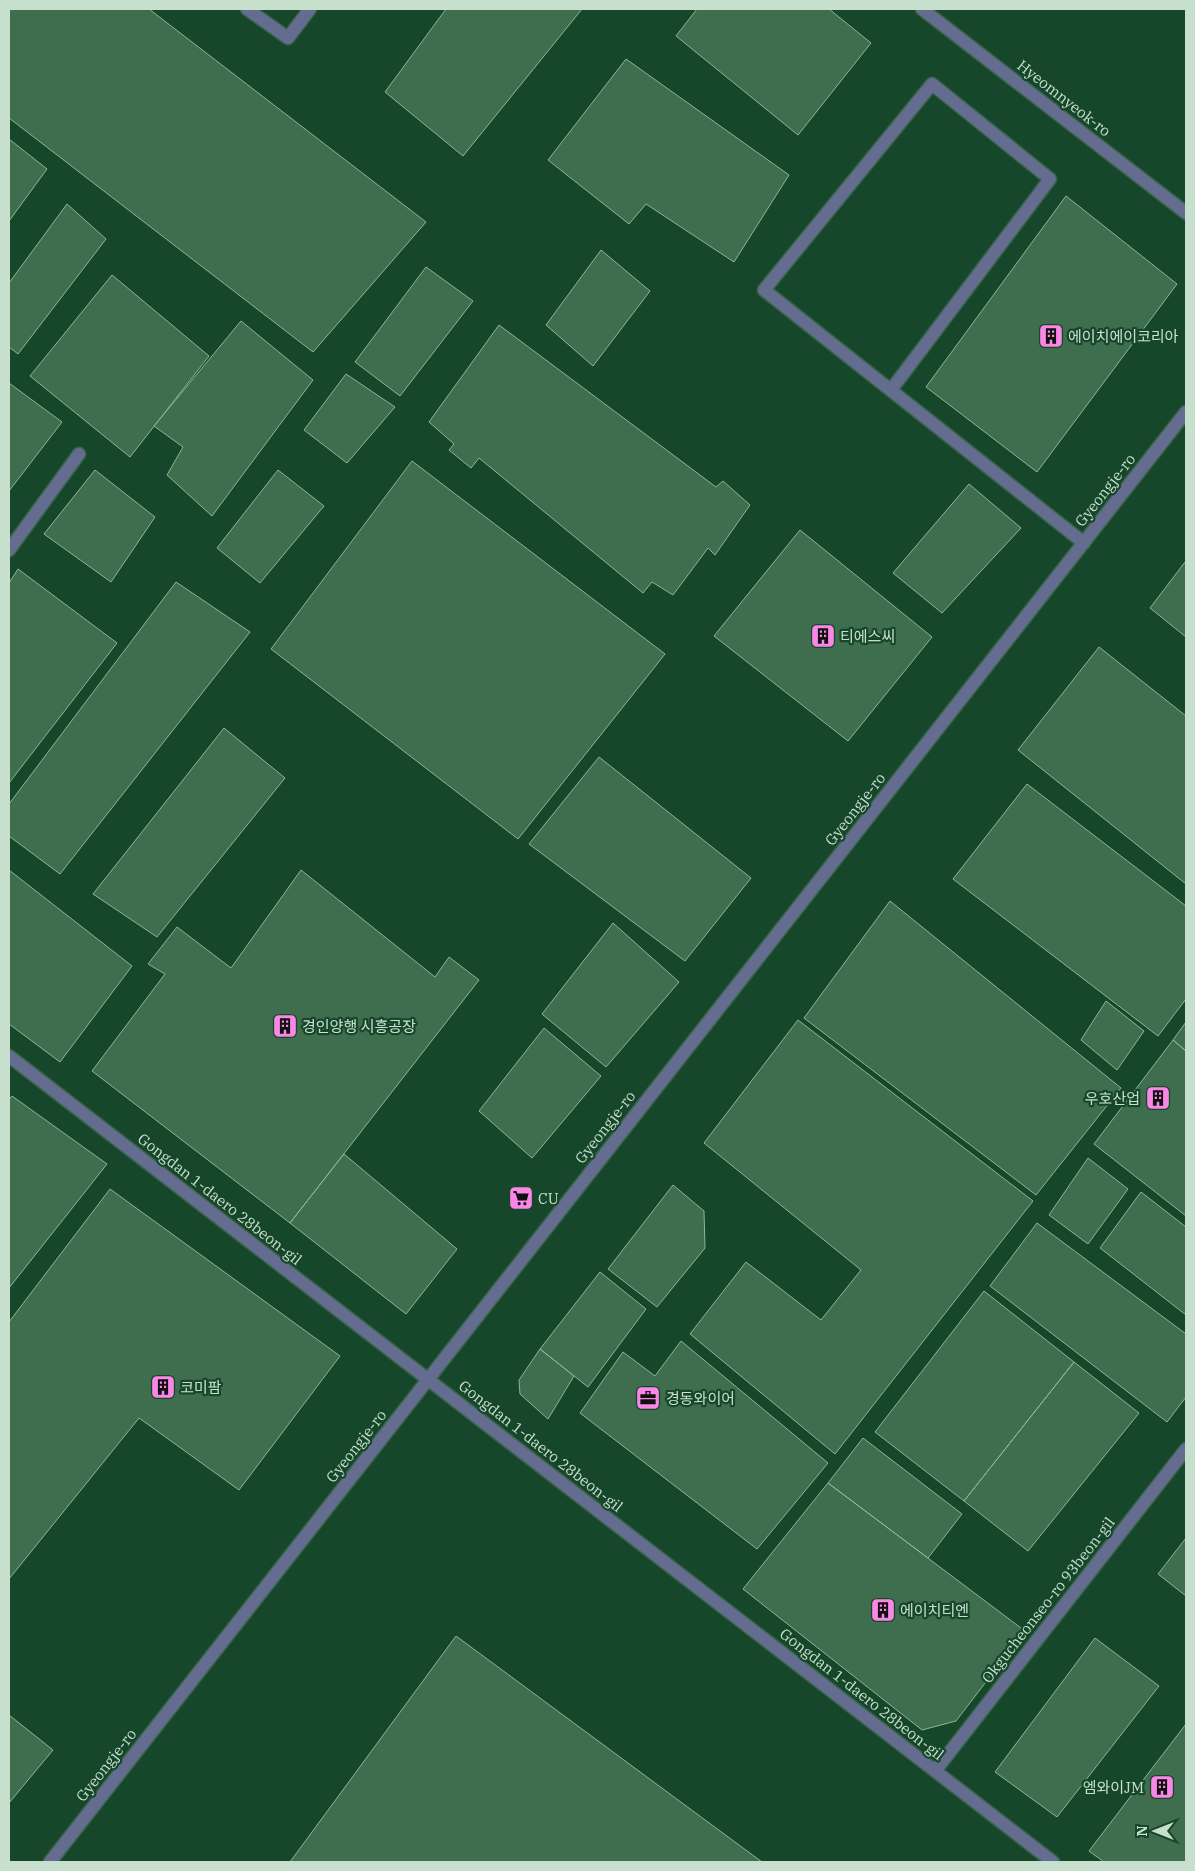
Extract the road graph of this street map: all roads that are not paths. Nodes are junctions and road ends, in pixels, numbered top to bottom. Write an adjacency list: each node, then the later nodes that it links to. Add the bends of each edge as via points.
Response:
1 (247, 9): 2 (street, via 288,38)
2 (310, 9)
3 (922, 9): 4 (street, Hyeomnyeok-ro)
4 (1186, 213)
5 (891, 390): 5 (street, via 764,290 932,84 1050,179); 8 (street)
6 (1186, 412): 8 (street, Gyeongje-ro)
7 (79, 454): 9 (street)
8 (1084, 543): 11 (street, Gyeongje-ro)
9 (9, 550)
10 (9, 1056): 11 (street, Gongdan 1-daero 28beon-gil)
11 (428, 1380): 13 (street, Gongdan 1-daero 28beon-gil); 14 (street, Gyeongje-ro)
12 (1186, 1449): 13 (street, Okgucheonseo-ro 93beon-gil)
13 (935, 1771): 15 (street, Gongdan 1-daero 28beon-gil)
14 (50, 1862)
15 (1053, 1862)

